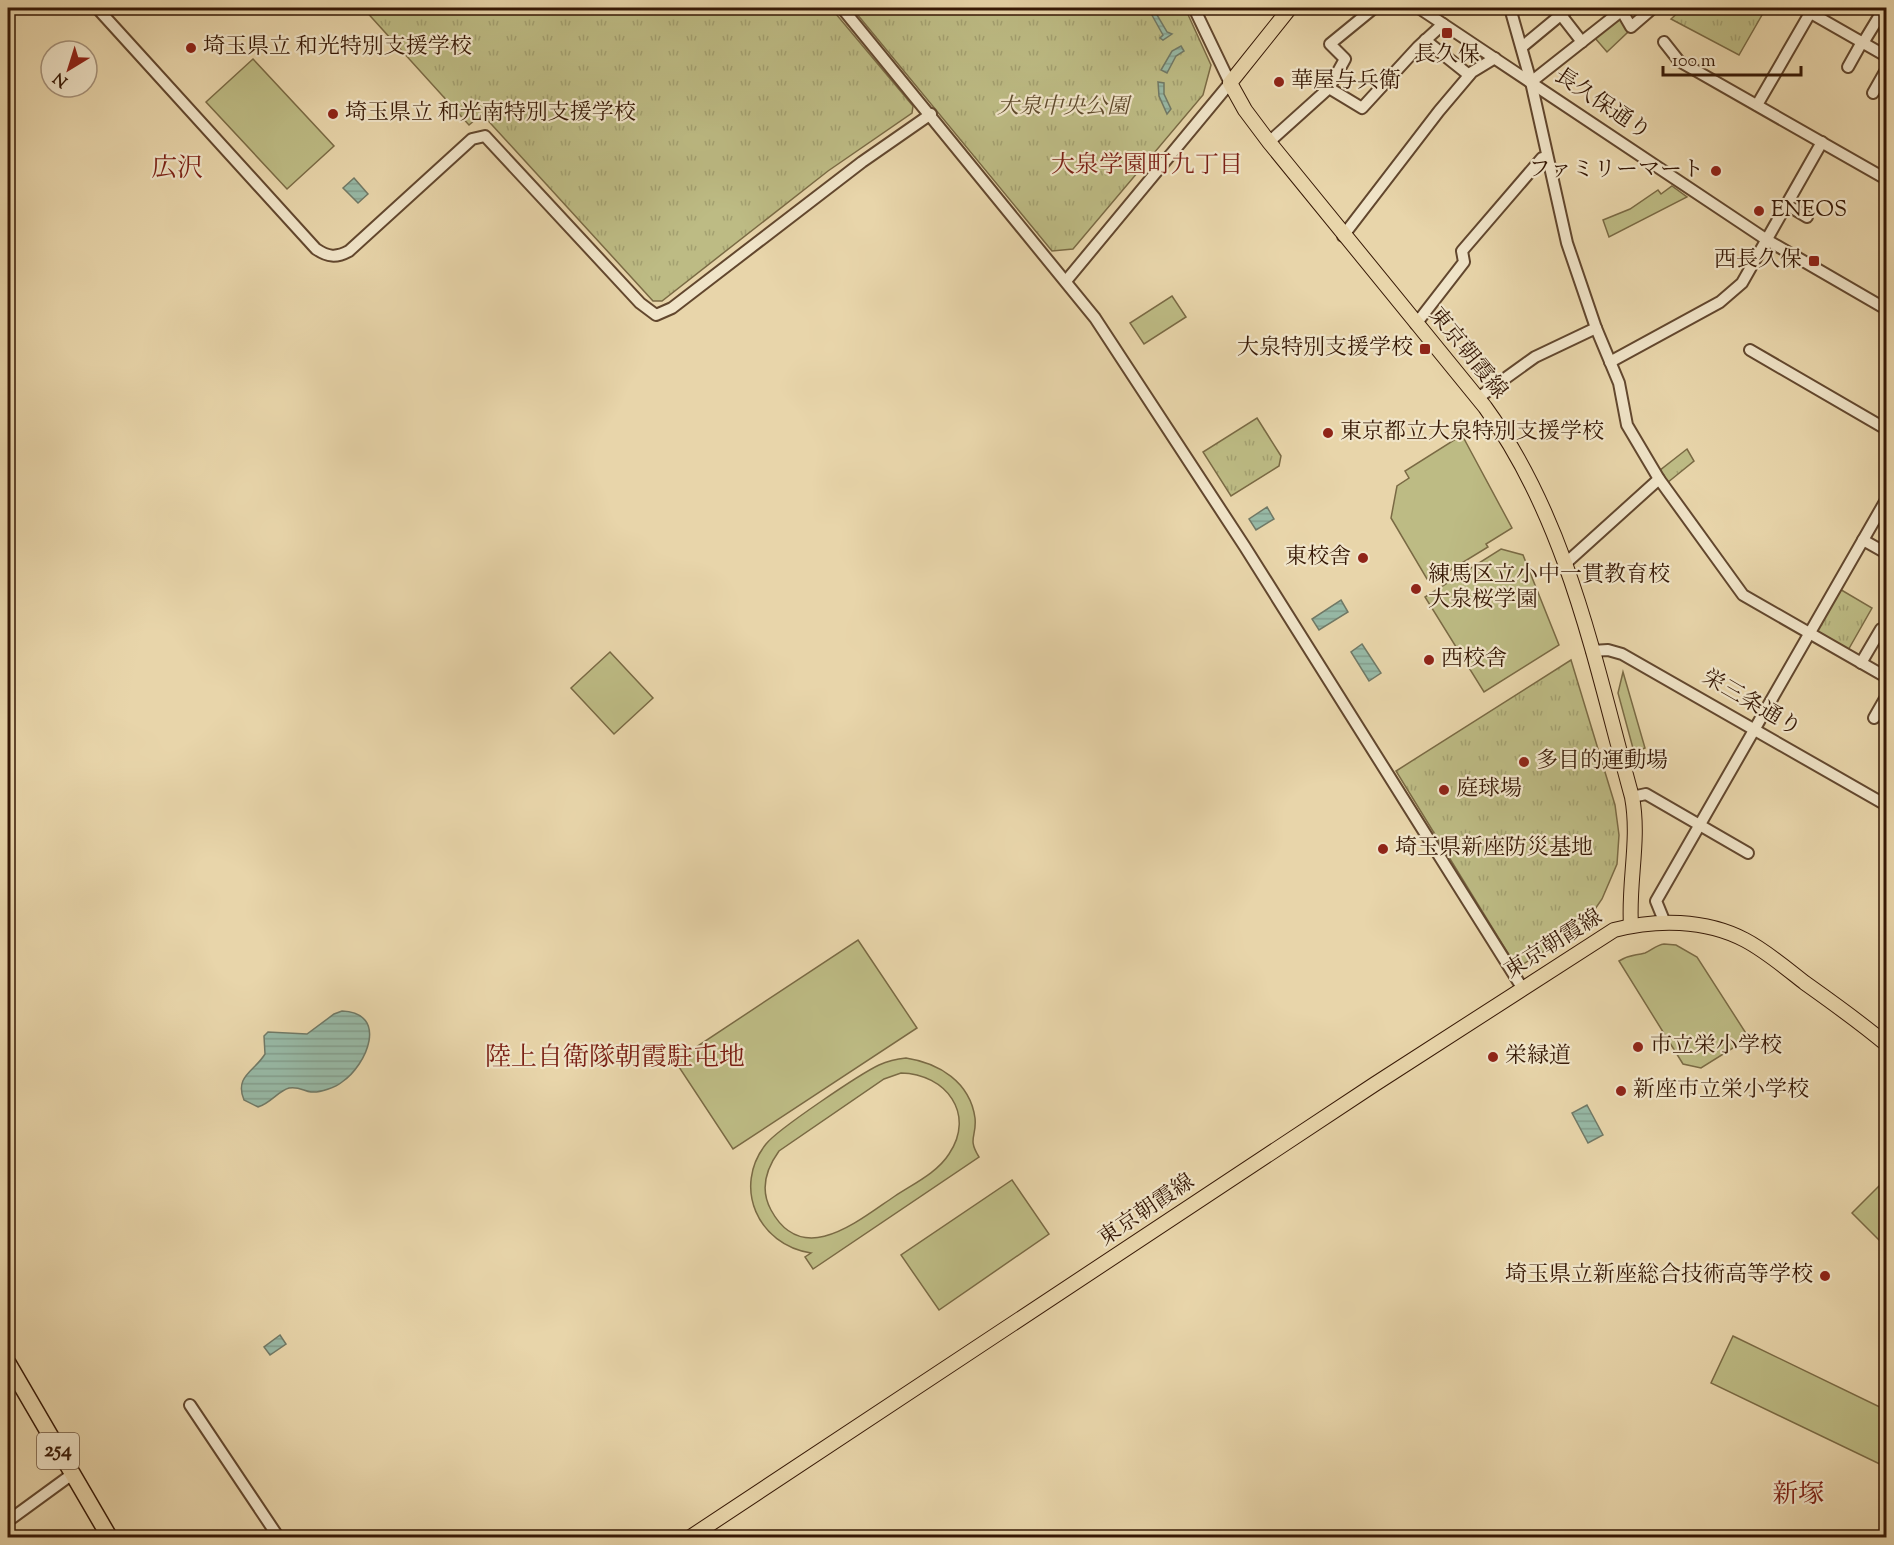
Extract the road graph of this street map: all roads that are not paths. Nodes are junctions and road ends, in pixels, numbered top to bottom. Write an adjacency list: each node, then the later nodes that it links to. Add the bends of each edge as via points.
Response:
1 (97, 8): 29 (street, via 325,255 339,256 349,251 472,139 485,136 640,303 656,315 672,308)
2 (842, 8): 29 (street)
3 (1194, 8): 25 (street)
4 (1290, 8): 25 (main road)
5 (1374, 8): 26 (street, via 1330,44 1345,59)
6 (1419, 8): 13 (street, 長久保通り)
7 (1510, 8): 18 (street)
8 (1653, 8): 9 (street, via 1631,27)
9 (1620, 9): 15 (street)
10 (1808, 9): 17 (street); 28 (street)
11 (1565, 11): 15 (street); 18 (street)
12 (1880, 15): 17 (street)
13 (1443, 24): 14 (street); 20 (street, 長久保通り)
14 (1425, 39): 23 (street); 26 (street, via 1362,108)
15 (1582, 42): 24 (street)
16 (1664, 42): 28 (street, via 1679,61)
17 (1863, 42): 19 (street); 21 (street)
18 (1522, 46): 24 (street)
19 (1887, 56)
20 (1495, 58): 23 (street); 24 (street, 長久保通り)
21 (1848, 67)
22 (1887, 70): 27 (street)
23 (1469, 75): 36 (street, via 1395,164)
24 (1531, 82): 32 (street); 37 (street, 長久保通り)
25 (1230, 83): 30 (main road, 東京朝霞線); 38 (street)
26 (1329, 88): 30 (street)
27 (1873, 93)
28 (1757, 105): 31 (street)
29 (931, 114): 38 (street)
30 (1269, 142): 36 (main road, 東京朝霞線)
31 (1822, 142): 33 (street); 34 (street)
32 (1546, 157): 40 (street, via 1462,250 1464,262); 41 (street, via 1567,243)
33 (1887, 179)
34 (1787, 205): 35 (street); 37 (street)
35 (1807, 217)
36 (1343, 236): 40 (main road, 東京朝霞線)
37 (1767, 240): 39 (street, 長久保通り); 43 (street, via 1742,284 1720,302)
38 (1066, 281): 65 (street, via 1095,318 1245,547)
39 (1887, 309)
40 (1416, 324): 44 (main road, 東京朝霞線)
41 (1596, 328): 43 (street); 44 (street, via 1535,357)
42 (1750, 350): 45 (street)
43 (1610, 362): 46 (street, via 1619,383 1627,425)
44 (1478, 398): 50 (main road, 東京朝霞線, via 1526,472)
45 (1887, 429)
46 (1659, 479): 50 (street); 52 (street, via 1743,596)
47 (1887, 500): 48 (street)
48 (1863, 540): 49 (street); 52 (street)
49 (1887, 554)
50 (1566, 563): 53 (main road, 東京朝霞線)
51 (1881, 629): 54 (street)
52 (1810, 634): 54 (street); 58 (street)
53 (1592, 651): 58 (street, 栄三条通り, via 1619,652); 59 (main road, 東京朝霞線)
54 (1861, 663): 55 (street)
55 (1887, 677)
56 (1887, 697): 57 (street)
57 (1874, 718)
58 (1755, 729): 60 (street, 栄三条通り); 61 (street)
59 (1632, 797): 61 (street, via 1646,794); 64 (main road, 東京朝霞線, via 1636,828 1629,901)
60 (1887, 805)
61 (1700, 825): 62 (street); 63 (street, via 1656,901)
62 (1748, 853)
63 (1665, 923): 64 (main road, 東京朝霞線); 66 (main road, 東京朝霞線, via 1701,925 1747,941)
64 (1631, 926): 65 (main road, 東京朝霞線, via 1605,935)
65 (1523, 989): 75 (main road, 東京朝霞線)
66 (1887, 1044)
67 (8, 1363): 70 (highway, 254)
68 (8, 1381): 70 (highway, 254)
69 (190, 1405): 74 (street)
70 (68, 1477): 71 (street); 72 (highway, 254); 73 (highway, 254)
71 (8, 1521)
72 (100, 1538)
73 (110, 1538)
74 (279, 1538)
75 (689, 1538)

